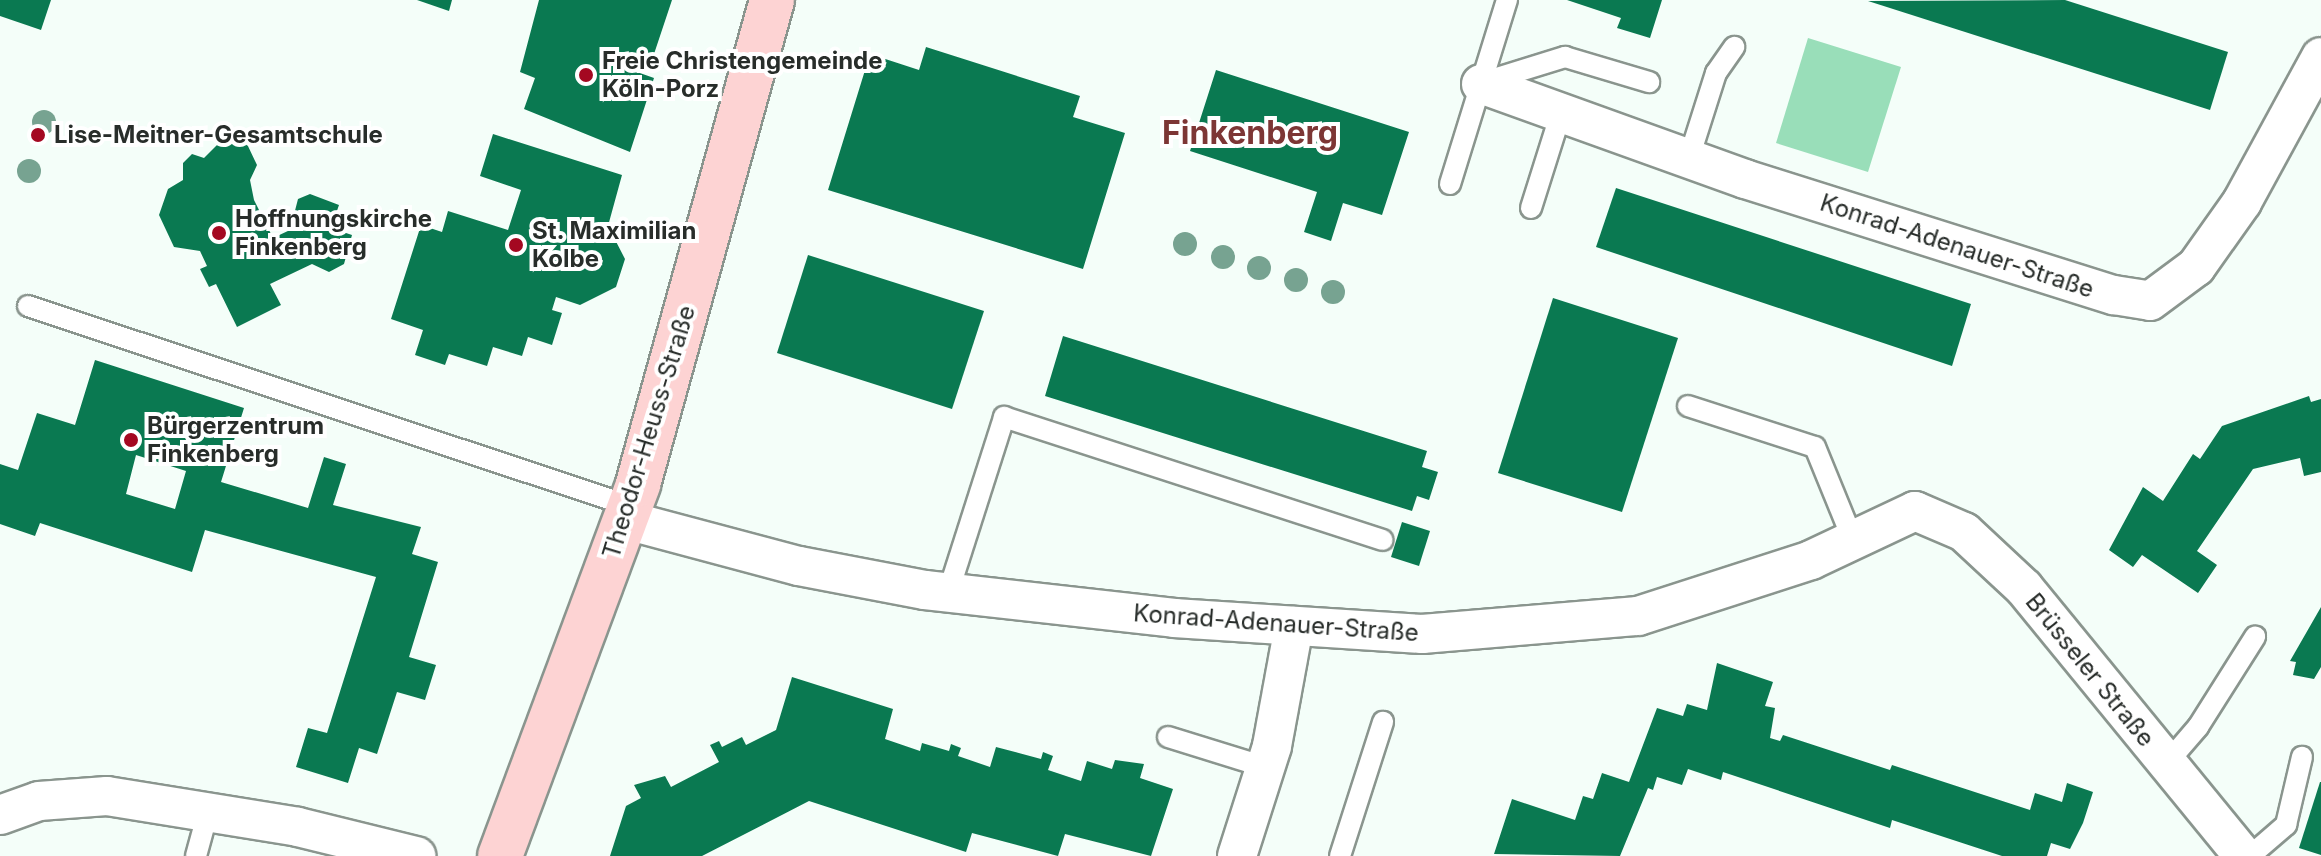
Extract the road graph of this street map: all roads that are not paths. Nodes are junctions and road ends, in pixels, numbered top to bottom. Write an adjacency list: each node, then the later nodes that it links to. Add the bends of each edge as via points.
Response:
1 (772, 0): 14 (street, Theodor-Heuss-Straße)
2 (1507, 0): 6 (lane)
3 (1734, 47): 8 (lane, via 1716,73)
4 (2321, 57): 8 (street, Konrad-Adenauer-Straße, via 2242,202 2196,267 2150,301 2114,295)
5 (1649, 82): 6 (lane, via 1565,57)
6 (1481, 84): 7 (street, Konrad-Adenauer-Straße); 9 (lane)
7 (1561, 113): 8 (street, Konrad-Adenauer-Straße); 10 (lane)
8 (1689, 158)
9 (1450, 184)
10 (1531, 208)
11 (28, 306): 14 (lane)
12 (1688, 406): 16 (lane, via 1815,447)
13 (1915, 511): 16 (street, Konrad-Adenauer-Straße); 23 (street, Brüsseler Straße, via 1964,532 2024,588)
14 (628, 513): 17 (street, Konrad-Adenauer-Straße, via 799,566); 30 (street, Theodor-Heuss-Straße)
15 (1382, 540): 17 (lane, via 1004,417)
16 (1853, 540): 18 (street, Konrad-Adenauer-Straße, via 1811,560 1638,616 1422,634)
17 (948, 593): 18 (street, Konrad-Adenauer-Straße)
18 (1294, 626): 24 (street)
19 (2255, 637): 23 (lane, via 2198,727)
20 (1383, 722): 32 (lane)
21 (1168, 737): 24 (lane)
22 (2302, 757): 34 (lane, via 2286,825)
23 (2167, 763): 33 (street, Brüsseler Straße)
24 (1265, 767): 31 (street)
25 (208, 812): 26 (street, via 107,796 39,801); 27 (lane); 28 (street); 29 (street)
26 (0, 815)
27 (196, 856)
28 (306, 856)
29 (416, 856)
30 (500, 856)
31 (1237, 856)
32 (1340, 856)
33 (2243, 856)
34 (2250, 856)

